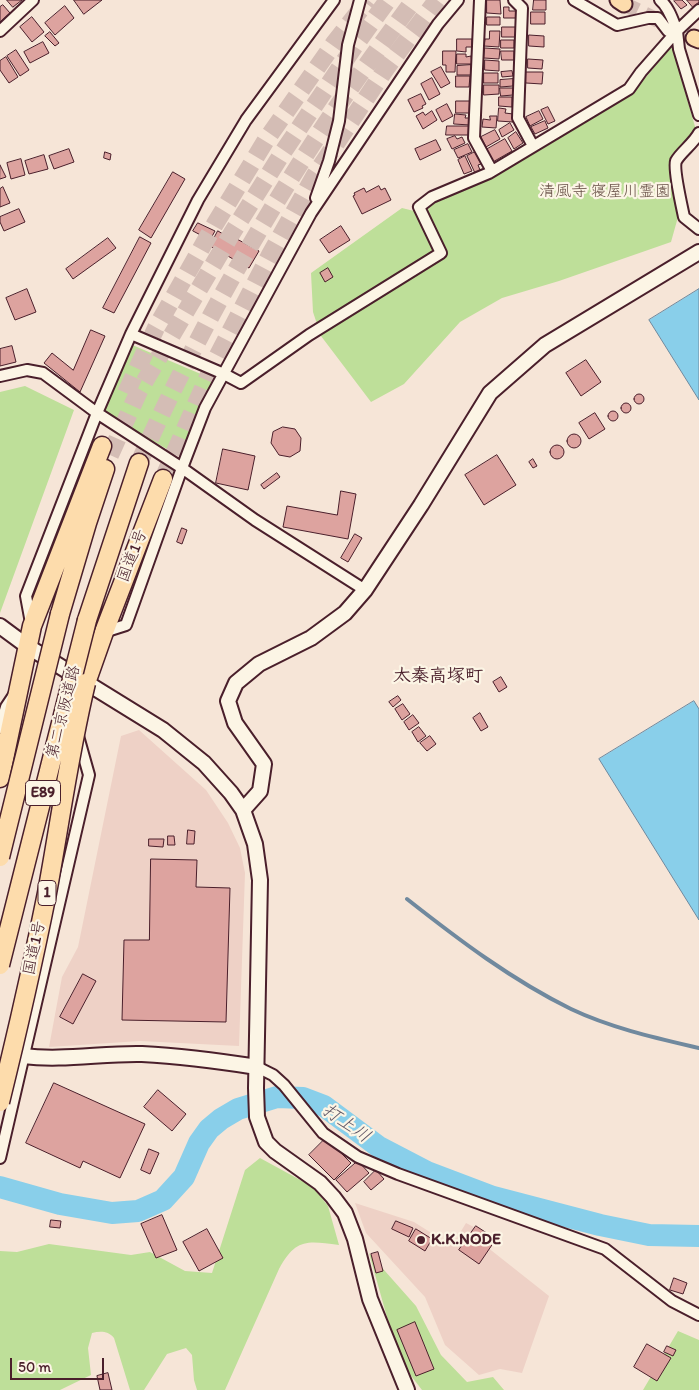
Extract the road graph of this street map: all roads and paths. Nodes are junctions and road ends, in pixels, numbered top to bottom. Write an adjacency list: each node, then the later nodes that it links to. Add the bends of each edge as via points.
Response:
1 (33, 0): 10 (street)
2 (334, 0): 19 (street, via 246,120 198,200)
3 (360, 0): 16 (street, via 348,45 337,129)
4 (458, 0): 16 (street, via 438,24)
5 (480, 0): 15 (street, via 474,138)
6 (514, 0): 14 (street, via 522,8 518,118)
7 (574, 0): 11 (street, via 617,25 658,18 668,30)
8 (660, 0): 11 (street)
9 (699, 10): 11 (street)
10 (0, 31)
11 (677, 31): 12 (street, via 679,49); 14 (street, via 629,89)
12 (699, 115)
13 (699, 133): 17 (street, via 676,161 676,170 684,217)
14 (533, 146): 15 (street)
15 (492, 171): 20 (street, via 432,197 418,207 441,254 309,335 241,383)
16 (311, 213): 20 (street)
17 (699, 229)
18 (699, 252): 26 (street, via 545,345 490,394)
19 (131, 334): 20 (street); 22 (street)
20 (224, 374): 24 (street, via 206,408)
21 (0, 376): 22 (street, via 27,370 43,373)
22 (97, 413): 24 (street); 28 (street, via 26,596)
23 (138, 463): 38 (highway, 第二京阪道路 / E89, bridge, via 87,620)
24 (182, 468): 26 (street, via 255,520); 29 (street, via 126,625)
25 (163, 478): 29 (highway, 国道1号 / 1)
26 (365, 590): 36 (street, via 344,613 311,638 259,664 236,683 228,701 235,722 264,764 260,791)
27 (0, 626): 30 (street)
28 (32, 626): 30 (highway); 37 (highway, 第二京阪道路 / E89, bridge, via 106,450 60,614)
29 (104, 632): 31 (highway, 国道1号 / 1)
30 (27, 646): 31 (street); 32 (highway)
31 (86, 683): 34 (highway, 国道1号 / 1, bridge); 36 (street, via 162,730 204,763)
32 (19, 687): 33 (street, via 6,707); 35 (highway)
33 (0, 728)
34 (75, 728): 39 (street, via 89,775); 41 (highway, 国道1号 / 1, bridge, via 47,893)
35 (0, 778)
36 (242, 810): 40 (street, via 255,844 260,880)
37 (0, 857)
38 (0, 965)
39 (23, 1056): 40 (street, via 142,1054); 42 (street)
40 (257, 1067): 43 (street, via 274,1075 323,1133 358,1157 606,1249 672,1301); 44 (street, via 257,1117 266,1142 320,1183 344,1213 356,1239 370,1299)
41 (0, 1102)
42 (0, 1158)
43 (699, 1315)
44 (407, 1390)

